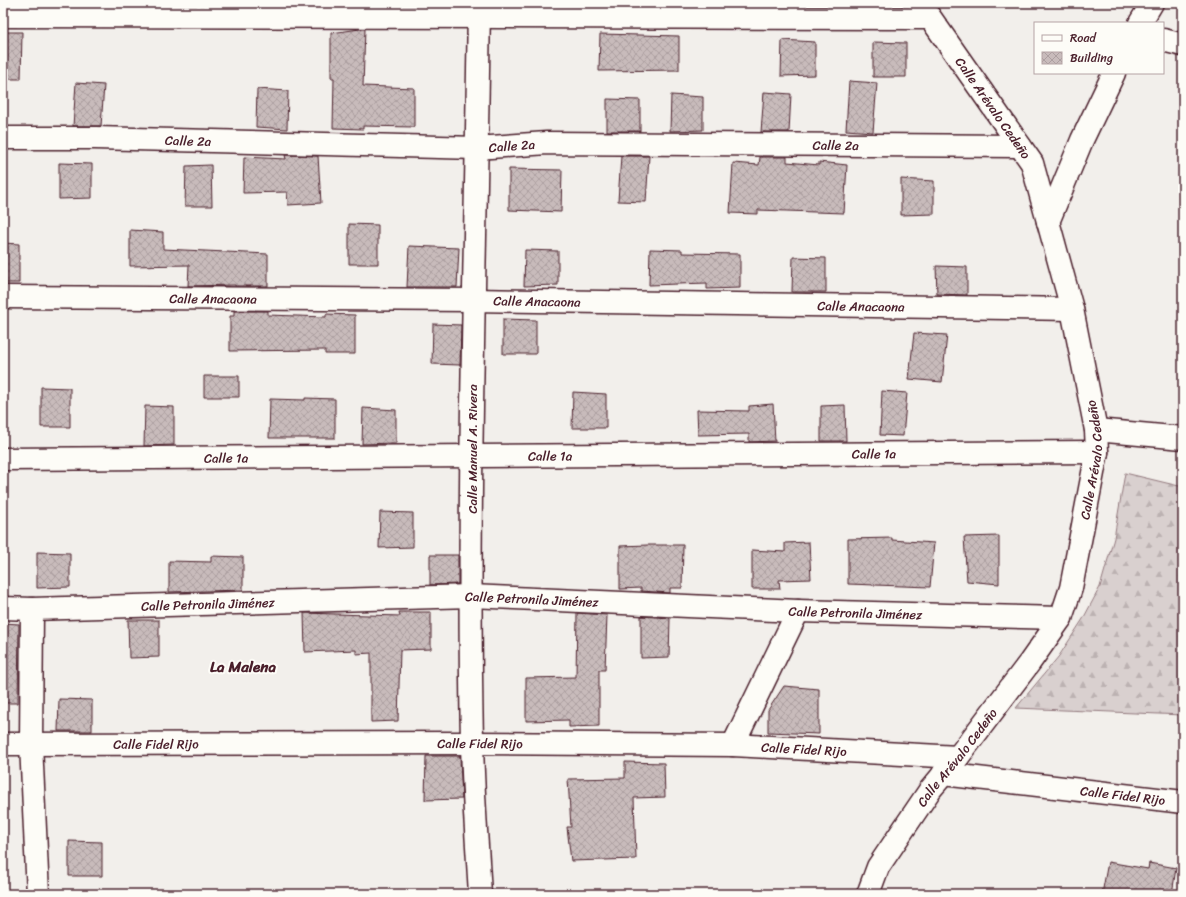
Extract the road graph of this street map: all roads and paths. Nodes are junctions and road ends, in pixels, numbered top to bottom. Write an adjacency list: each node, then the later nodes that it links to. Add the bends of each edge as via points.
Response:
1 (1152, 3): 5 (street)
2 (478, 10): 3 (street); 4 (street); 11 (street, Calle Manuel A. Rivera)
3 (925, 10): 10 (street, Calle Arévalo Cedeño)
4 (3, 16)
5 (1141, 22)
6 (1164, 40): 7 (street)
7 (1183, 45)
8 (1114, 74): 12 (street, via 1082,140)
9 (3, 138): 11 (street, Calle 2a)
10 (1020, 146): 11 (street, Calle 2a, via 547,143); 12 (street, Calle Arévalo Cedeño, via 1032,163)
11 (477, 148): 14 (street, Calle Manuel A. Rivera)
12 (1048, 222): 15 (street, Calle Arévalo Cedeño)
13 (3, 297): 14 (street, Calle Anacaona)
14 (473, 300): 15 (street, Calle Anacaona); 19 (street, Calle Manuel A. Rivera)
15 (1072, 309): 16 (street, Calle Arévalo Cedeño)
16 (1096, 430): 17 (street); 18 (street, Calle Arévalo Cedeño)
17 (1183, 438)
18 (1097, 452): 19 (street, Calle 1a); 25 (street, Calle Arévalo Cedeño, via 1071,588)
19 (472, 456): 20 (street, Calle 1a); 21 (street, Calle Manuel A. Rivera)
20 (3, 459)
21 (472, 596): 23 (street, Calle Petronila Jiménez); 24 (street, Calle Petronila Jiménez); 26 (street, Calle Manuel A. Rivera)
22 (3, 608): 23 (street, Calle Petronila Jiménez)
23 (32, 609): 28 (street)
24 (798, 611): 25 (street, Calle Petronila Jiménez); 29 (street)
25 (1061, 618): 30 (street, Calle Arévalo Cedeño)
26 (472, 743): 28 (street, Calle Fidel Rijo); 29 (street, Calle Fidel Rijo); 34 (street, Calle Manuel A. Rivera)
27 (3, 744): 28 (street, Calle Fidel Rijo)
28 (31, 744): 33 (street)
29 (733, 745): 30 (street, Calle Fidel Rijo)
30 (958, 757): 31 (street, Calle Arévalo Cedeño)
31 (943, 774): 32 (street, Calle Fidel Rijo); 35 (street, Calle Arévalo Cedeño, via 878,867)
32 (1183, 802)
33 (38, 894)
34 (480, 894)
35 (868, 894)

